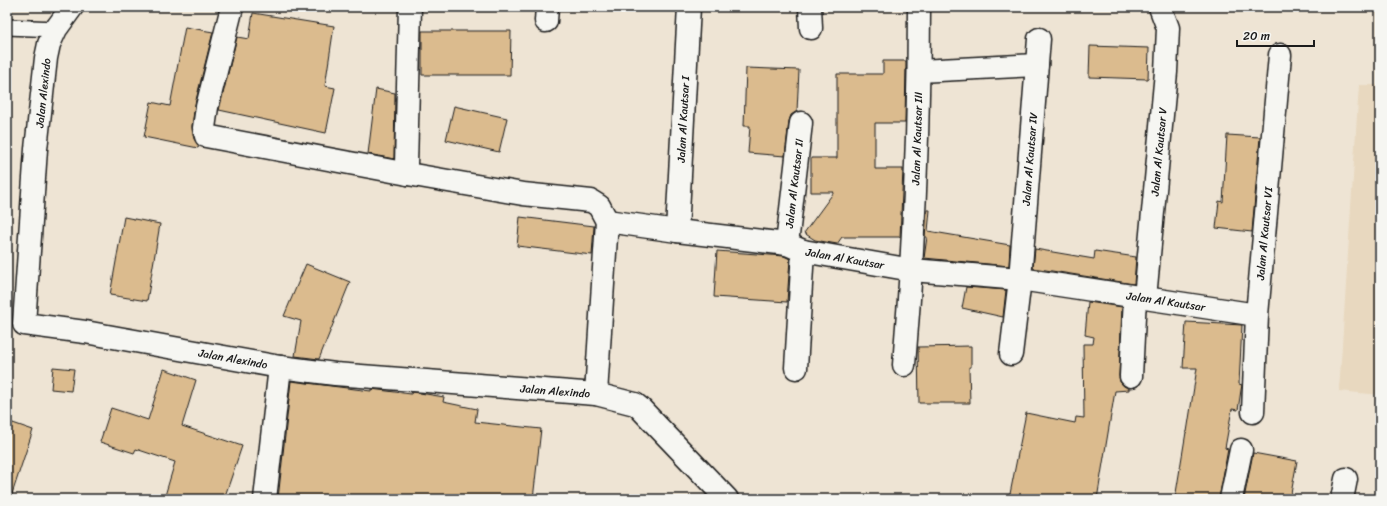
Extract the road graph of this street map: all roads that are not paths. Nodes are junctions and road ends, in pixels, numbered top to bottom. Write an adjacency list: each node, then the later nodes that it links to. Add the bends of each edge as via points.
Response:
1 (72, 7): 8 (street, Jalan Alexindo)
2 (232, 7): 14 (street, via 207,106 204,128 206,136)
3 (410, 7): 14 (street, via 406,165)
4 (689, 7): 16 (street, Jalan Al Kautsar I)
5 (919, 7): 12 (street, Jalan Al Kautsar III)
6 (1160, 7): 20 (street, Jalan Al Kautsar V, via 1168,28 1166,72)
7 (7, 27): 8 (lane)
8 (56, 29): 22 (street, Jalan Alexindo, via 46,58)
9 (1039, 38): 11 (street, Jalan Al Kautsar IV)
10 (1280, 55): 21 (street, Jalan Al Kautsar VI)
11 (1037, 65): 12 (street); 19 (street, Jalan Al Kautsar IV)
12 (919, 71): 18 (street, Jalan Al Kautsar III)
13 (801, 123): 17 (street, Jalan Al Kautsar II)
14 (408, 174): 15 (street, via 523,194 591,201 599,206)
15 (607, 221): 16 (street, Jalan Al Kautsar); 28 (street)
16 (677, 231): 17 (street, Jalan Al Kautsar)
17 (795, 247): 18 (street, Jalan Al Kautsar); 26 (street, Jalan Al Kautsar II)
18 (912, 270): 19 (street, Jalan Al Kautsar); 24 (street, Jalan Al Kautsar III)
19 (1020, 279): 20 (street, Jalan Al Kautsar); 23 (street, Jalan Al Kautsar IV)
20 (1140, 297): 21 (street, Jalan Al Kautsar); 27 (street, Jalan Al Kautsar V)
21 (1257, 314): 29 (street, Jalan Al Kautsar VI)
22 (16, 324): 25 (street, Jalan Alexindo, via 85,332)
23 (1011, 354)
24 (904, 365)
25 (280, 367): 28 (street, Jalan Alexindo, via 335,374); 31 (street)
26 (796, 368)
27 (1131, 376)
28 (596, 394): 32 (street, Jalan Alexindo, via 635,404 640,408)
29 (1253, 412)
30 (1241, 450): 33 (street)
31 (265, 499)
32 (727, 499)
33 (1232, 499)

